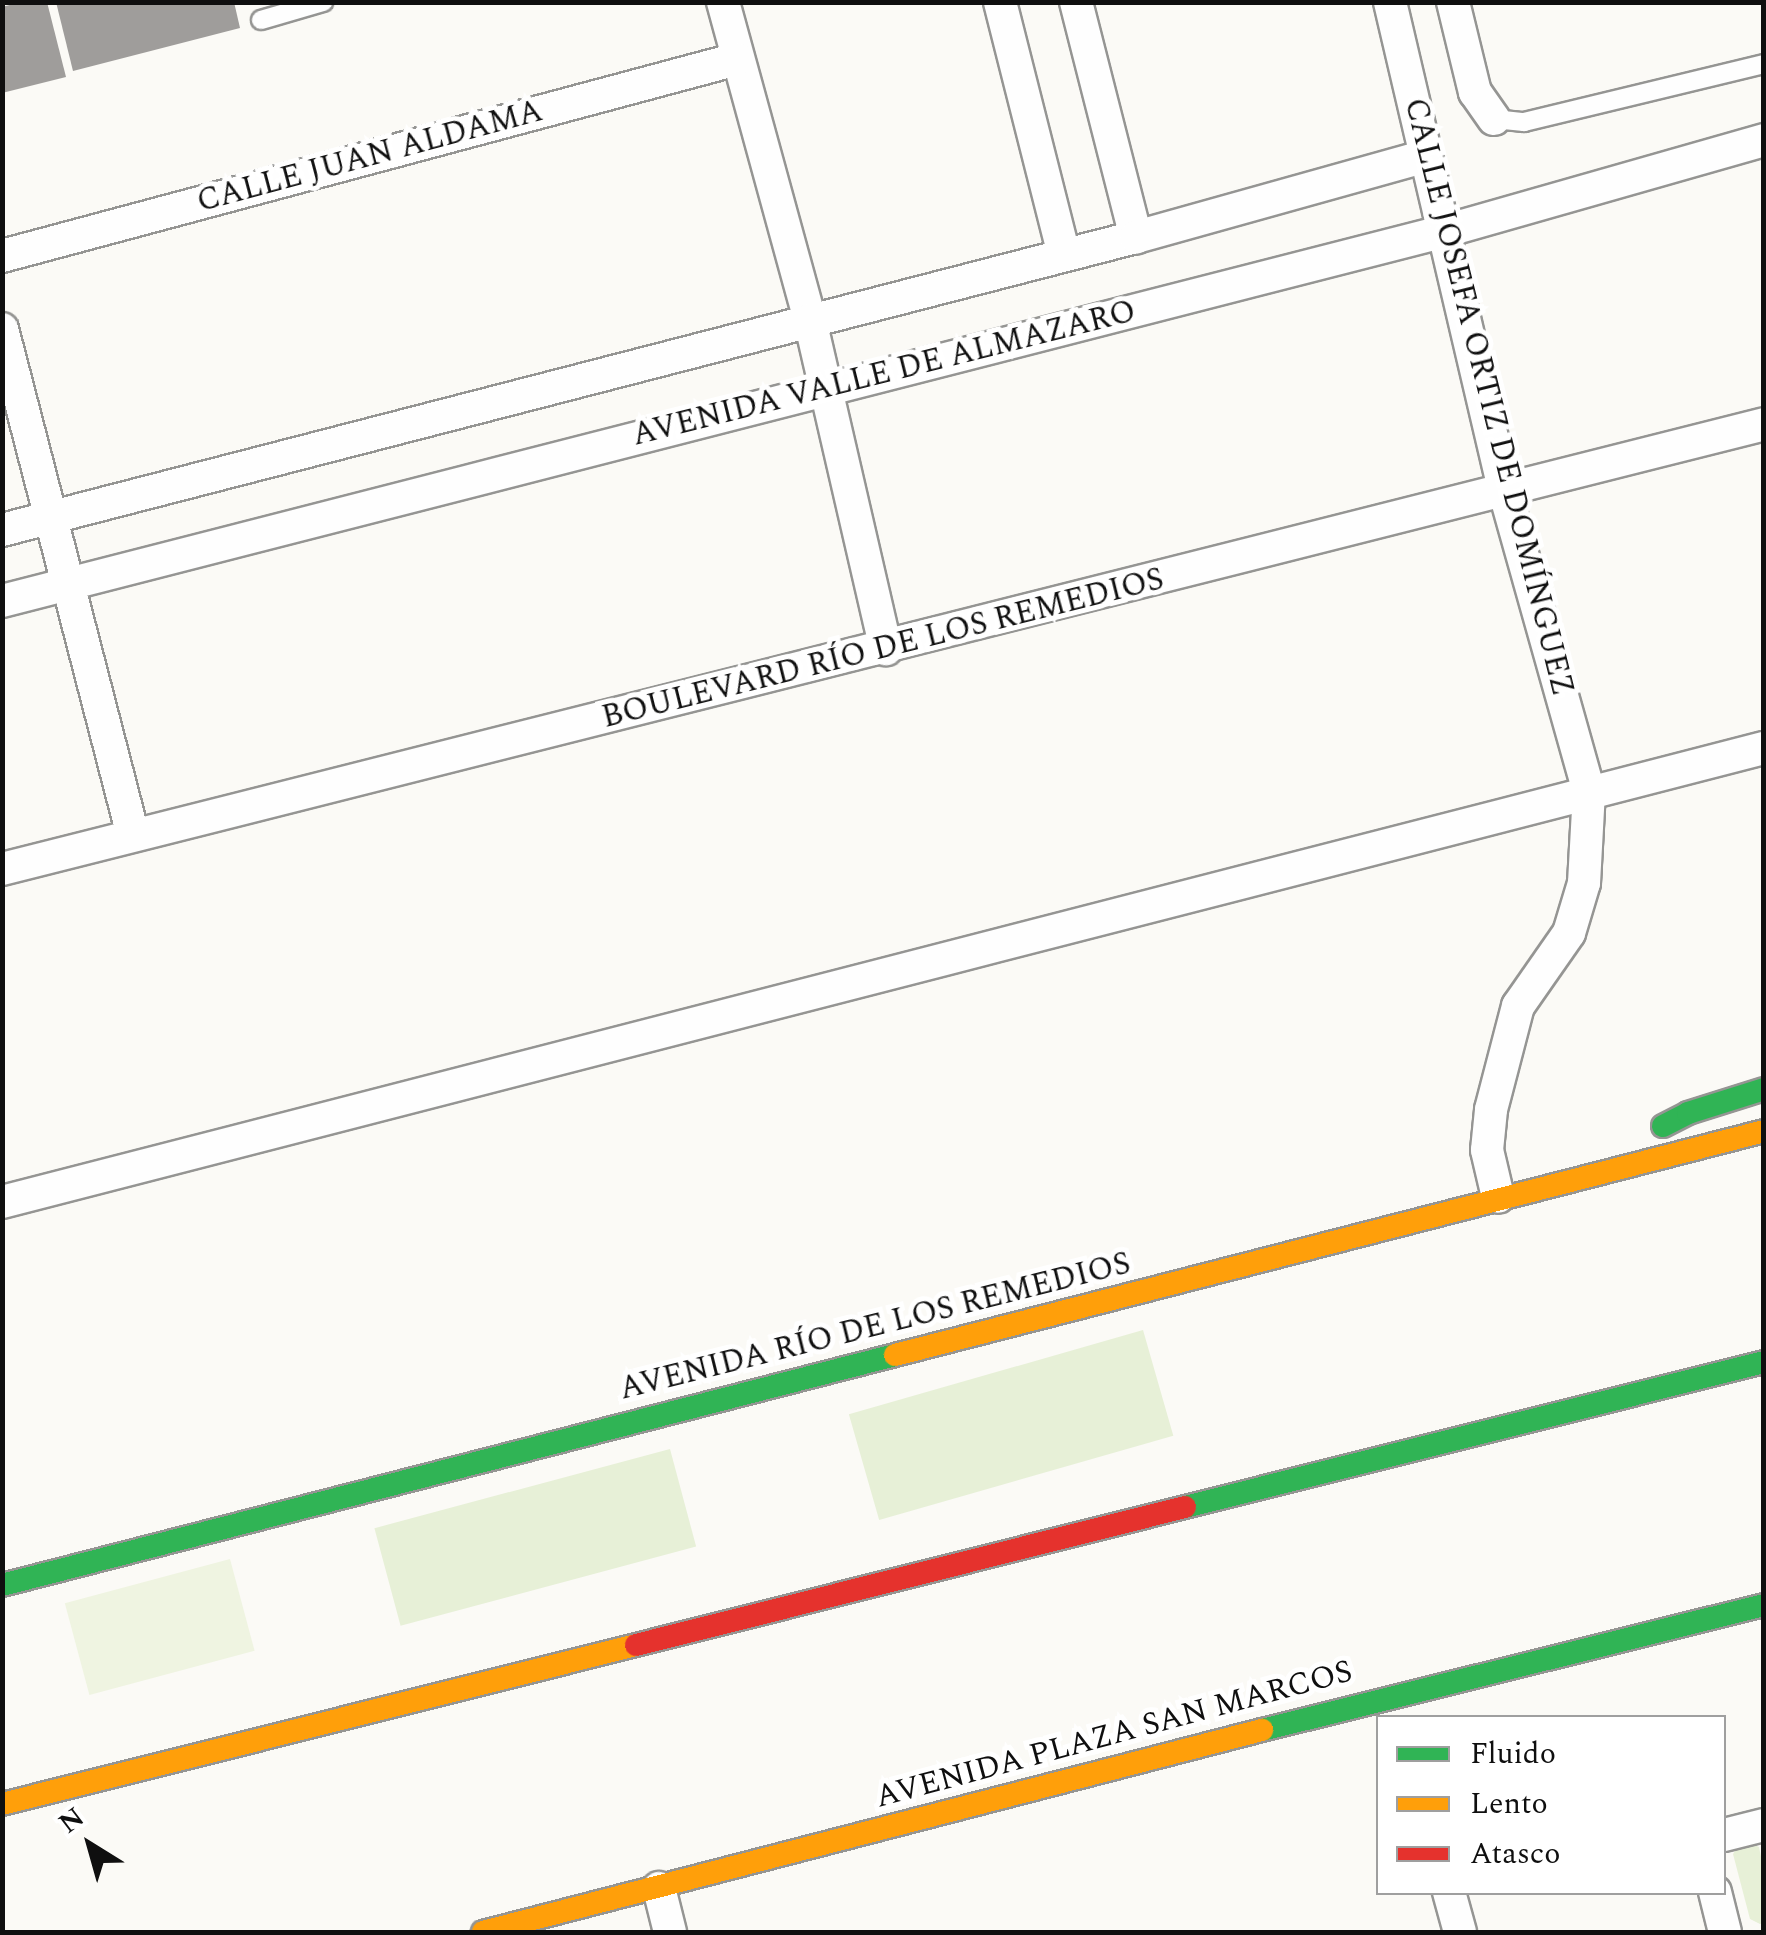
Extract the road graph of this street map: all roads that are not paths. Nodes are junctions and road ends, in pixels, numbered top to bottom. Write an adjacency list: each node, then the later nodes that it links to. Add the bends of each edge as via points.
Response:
1 (323, 2): 7 (lane)
2 (723, 2): 8 (street)
3 (1000, 2): 15 (street)
4 (1076, 2): 14 (street)
5 (1390, 2): 12 (street, CALLE JOSEFA ORTIZ DE DOMÍNGUEZ)
6 (1453, 2): 10 (street, via 1475,92)
7 (261, 20)
8 (737, 59): 16 (street, CALLE JUAN ALDAMA); 17 (street)
9 (1764, 64): 10 (lane, via 1524,122)
10 (1494, 119)
11 (1764, 140): 13 (street, AVENIDA VALLE DE ALMAZARO)
12 (1426, 156): 13 (street, CALLE JOSEFA ORTIZ DE DOMÍNGUEZ); 14 (street, AVENIDA VALLE DE ALMAZARO)
13 (1445, 231): 19 (street, AVENIDA VALLE DE ALMAZARO); 21 (street, CALLE JOSEFA ORTIZ DE DOMÍNGUEZ)
14 (1136, 237): 15 (street, AVENIDA VALLE DE ALMAZARO)
15 (1064, 255): 17 (street, AVENIDA VALLE DE ALMAZARO)
16 (2, 256)
17 (810, 320): 19 (street); 22 (street, AVENIDA VALLE DE ALMAZARO)
18 (2, 330): 22 (street)
19 (826, 387): 24 (street, AVENIDA VALLE DE ALMAZARO); 26 (street)
20 (1764, 424): 21 (street, BOULEVARD RÍO DE LOS REMEDIOS)
21 (1504, 493): 26 (street, BOULEVARD RÍO DE LOS REMEDIOS); 28 (street, CALLE JOSEFA ORTIZ DE DOMÍNGUEZ)
22 (51, 518): 23 (street, AVENIDA VALLE DE ALMAZARO); 24 (street)
23 (2, 530)
24 (70, 585): 25 (street, AVENIDA VALLE DE ALMAZARO); 29 (street)
25 (2, 602)
26 (886, 648): 29 (street, BOULEVARD RÍO DE LOS REMEDIOS)
27 (1764, 748): 28 (street)
28 (1589, 791): 34 (street, CALLE JOSEFA ORTIZ DE DOMÍNGUEZ, via 1584,883 1569,933 1518,1006 1495,1094 1487,1150); 35 (street)
29 (133, 836): 30 (street, BOULEVARD RÍO DE LOS REMEDIOS)
30 (2, 870)
31 (1764, 1089): 33 (main road, via 1688,1113)
32 (1764, 1131): 33 (main road, AVENIDA RÍO DE LOS REMEDIOS)
33 (1551, 1186): 34 (main road, AVENIDA RÍO DE LOS REMEDIOS)
34 (1498, 1197): 37 (main road, AVENIDA RÍO DE LOS REMEDIOS)
35 (2, 1202)
36 (1764, 1362): 40 (main road)
37 (2, 1585)
38 (1764, 1606): 39 (main road, AVENIDA PLAZA SAN MARCOS)
39 (1397, 1706): 43 (main road, AVENIDA PLAZA SAN MARCOS)
40 (2, 1804)
41 (1764, 1825): 42 (street)
42 (1726, 1834)
43 (658, 1888): 46 (main road, AVENIDA PLAZA SAN MARCOS); 47 (street)
44 (1450, 1895): 48 (street)
45 (1716, 1895): 49 (street)
46 (483, 1932)
47 (670, 1932)
48 (1460, 1932)
49 (1725, 1932)

